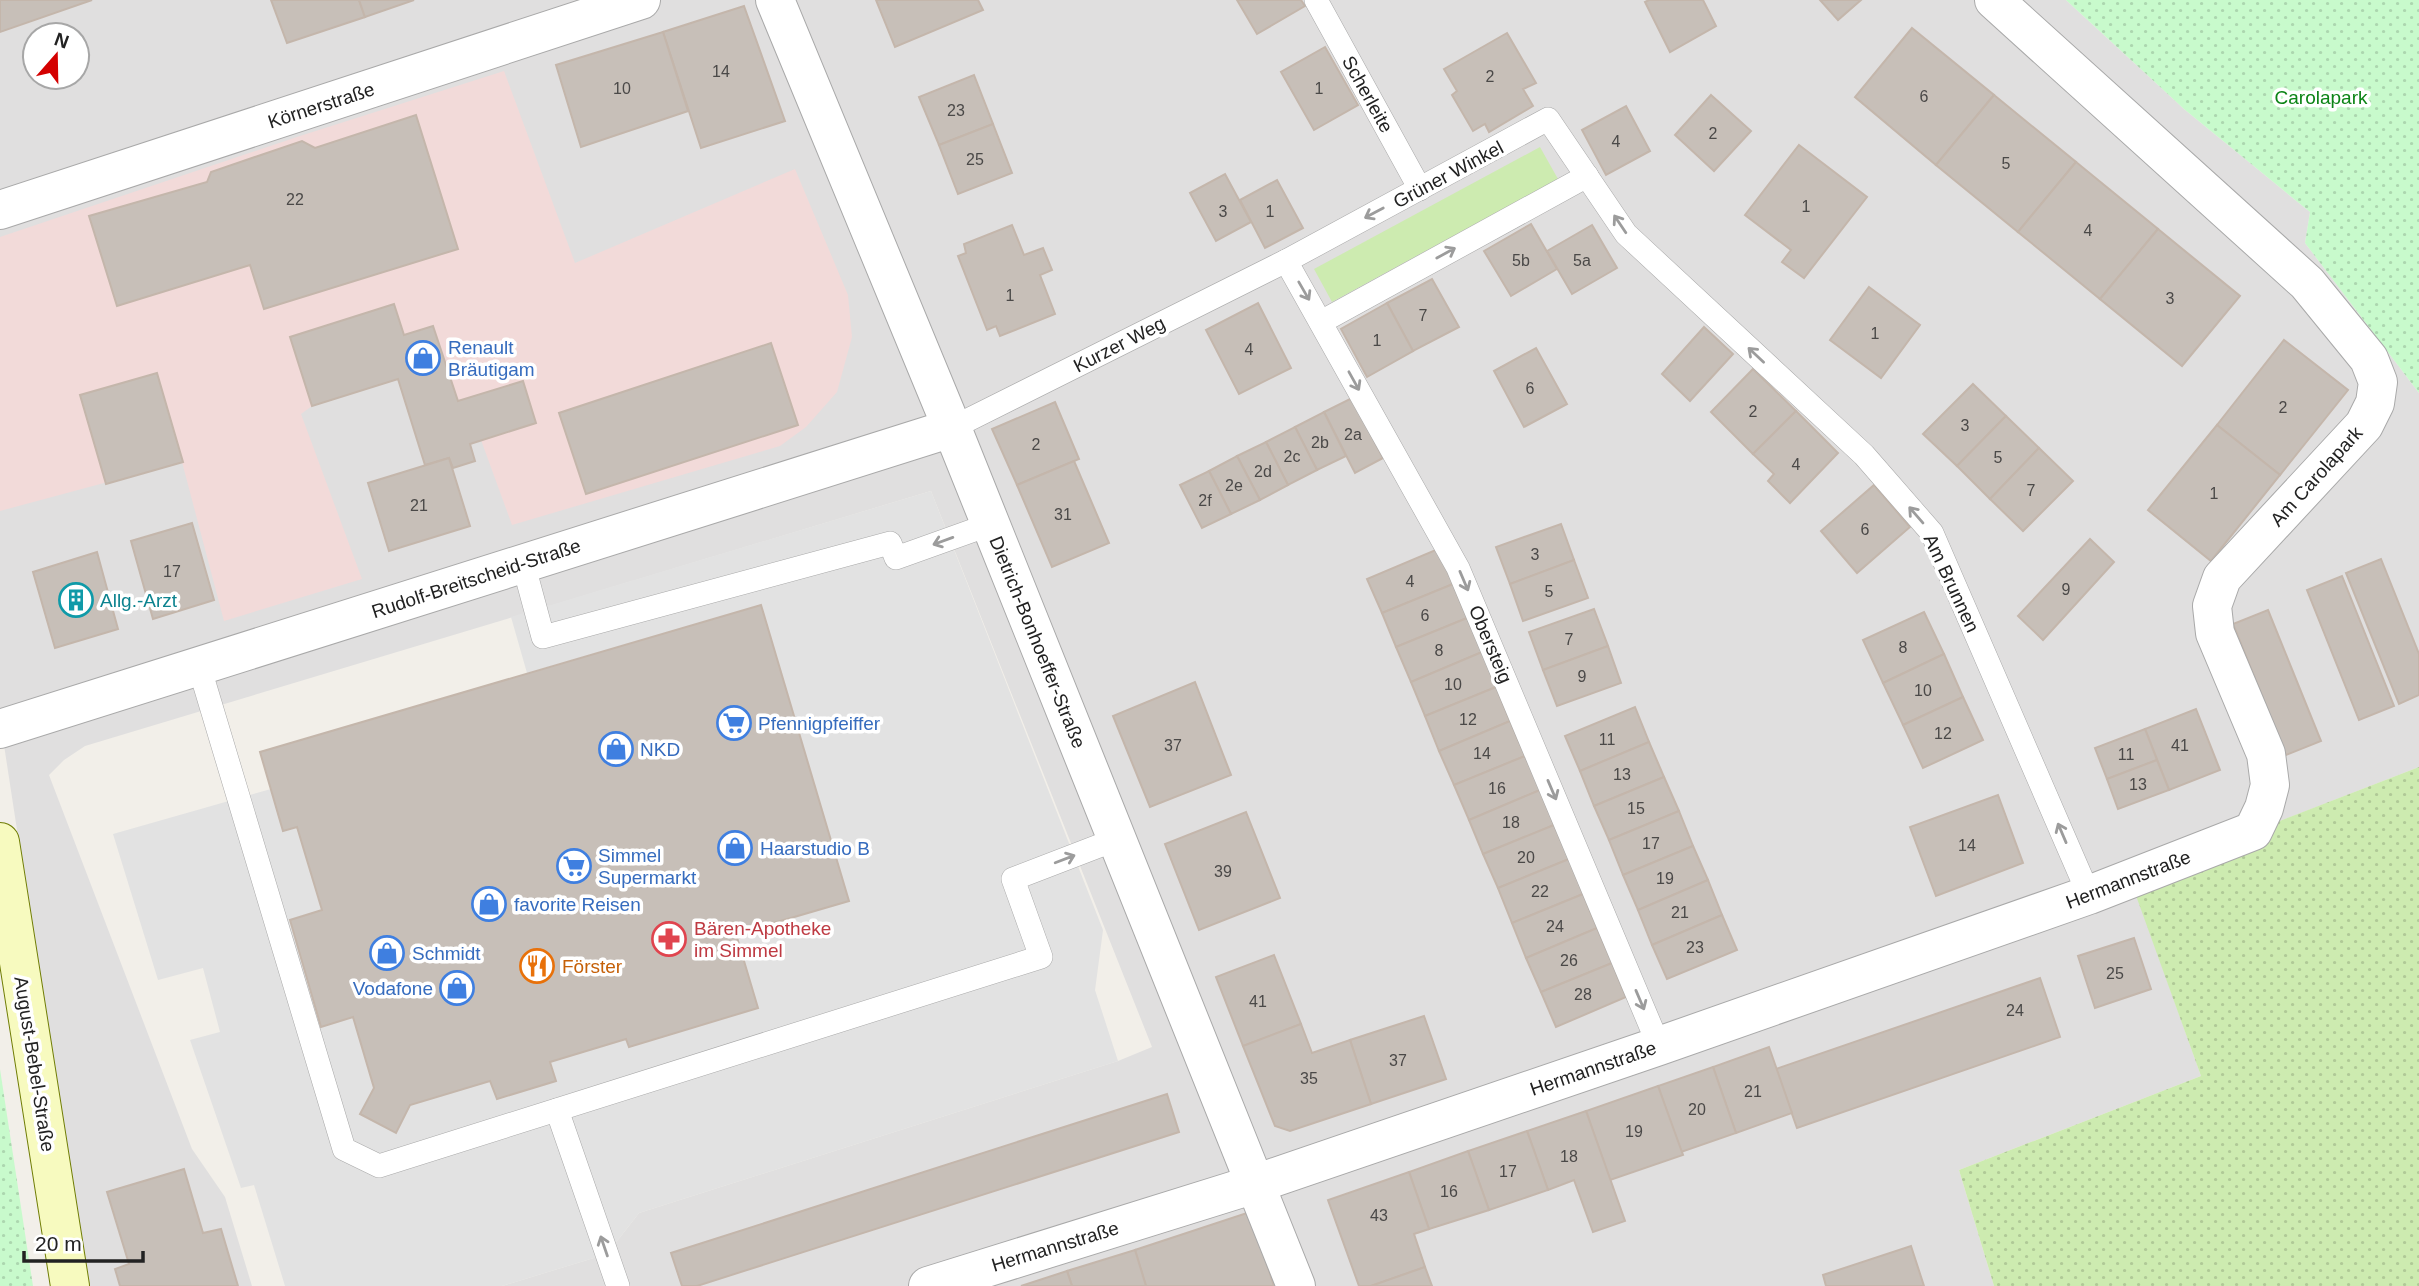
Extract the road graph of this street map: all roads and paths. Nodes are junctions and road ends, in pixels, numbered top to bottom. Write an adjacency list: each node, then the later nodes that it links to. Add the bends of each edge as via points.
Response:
1 (641, 0): 7 (street, Körnerstraße)
2 (775, 0): 11 (street, Dietrich-Bonhoeffer-Straße)
3 (1316, 0): 6 (lane, Scherleite)
4 (1994, 0): 16 (street, Am Carolapark, via 2307,283 2369,359 2378,382 2375,403 2364,425 2222,578 2212,606 2215,633 2266,754 2270,785)
5 (1587, 176): 6 (lane, Grüner Winkel, via 1548,119); 9 (lane, Grüner Winkel, one-way to 5, via 1626,234); 10 (lane, one-way to 5)
6 (1420, 189): 8 (lane, Grüner Winkel, one-way to 8)
7 (0, 209)
8 (1286, 261): 10 (lane, Obersteig, one-way to 10); 11 (lane, Kurzer Weg)
9 (1668, 272): 19 (lane, Am Brunnen, one-way to 9, via 1932,533 1864,455)
10 (1321, 321): 20 (lane, Obersteig, one-way to 20, via 1458,568)
11 (952, 428): 12 (street, Dietrich-Bonhoeffer-Straße); 13 (street, Rudolf-Breitscheid-Straße)
12 (991, 524): 13 (lane, one-way to 13, via 896,558 890,543 543,637); 17 (street, Dietrich-Bonhoeffer-Straße)
13 (523, 563): 14 (street, Rudolf-Breitscheid-Straße)
14 (199, 666): 15 (street, Rudolf-Breitscheid-Straße); 21 (lane, via 344,1149 379,1166)
15 (0, 729)
16 (2253, 831): 19 (street, Hermannstraße)
17 (1117, 839): 21 (lane, one-way to 17, via 1041,957 1013,879); 22 (street, Dietrich-Bonhoeffer-Straße)
18 (0, 842): 23 (street, August-Bebel-Straße)
19 (2089, 895): 20 (street, Hermannstraße)
20 (1659, 1046): 22 (street, Hermannstraße)
21 (556, 1110): 24 (lane, one-way to 21)
22 (1255, 1184): 25 (street, Hermannstraße); 26 (street, Dietrich-Bonhoeffer-Straße)
23 (70, 1286)
24 (618, 1286)
25 (928, 1286)
26 (1296, 1286)

